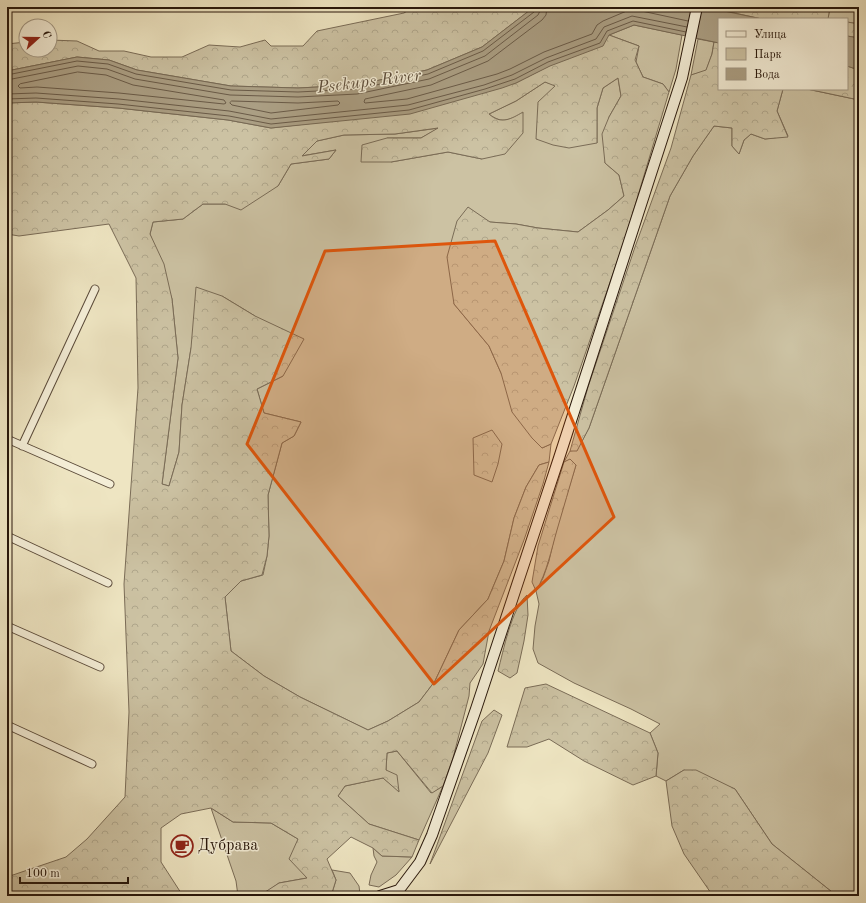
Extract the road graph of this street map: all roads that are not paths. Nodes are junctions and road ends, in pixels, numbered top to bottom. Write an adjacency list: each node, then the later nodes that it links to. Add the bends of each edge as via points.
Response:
1 (697, 7): 12 (main road, via 682,78 562,450 432,835 420,862 399,890)
2 (95, 289): 4 (street)
3 (7, 439): 4 (street)
4 (22, 446): 5 (street)
5 (110, 484)
6 (7, 536): 7 (street)
7 (108, 583)
8 (7, 626): 9 (street)
9 (100, 667)
10 (7, 725): 11 (street)
11 (92, 764)
12 (380, 896)

